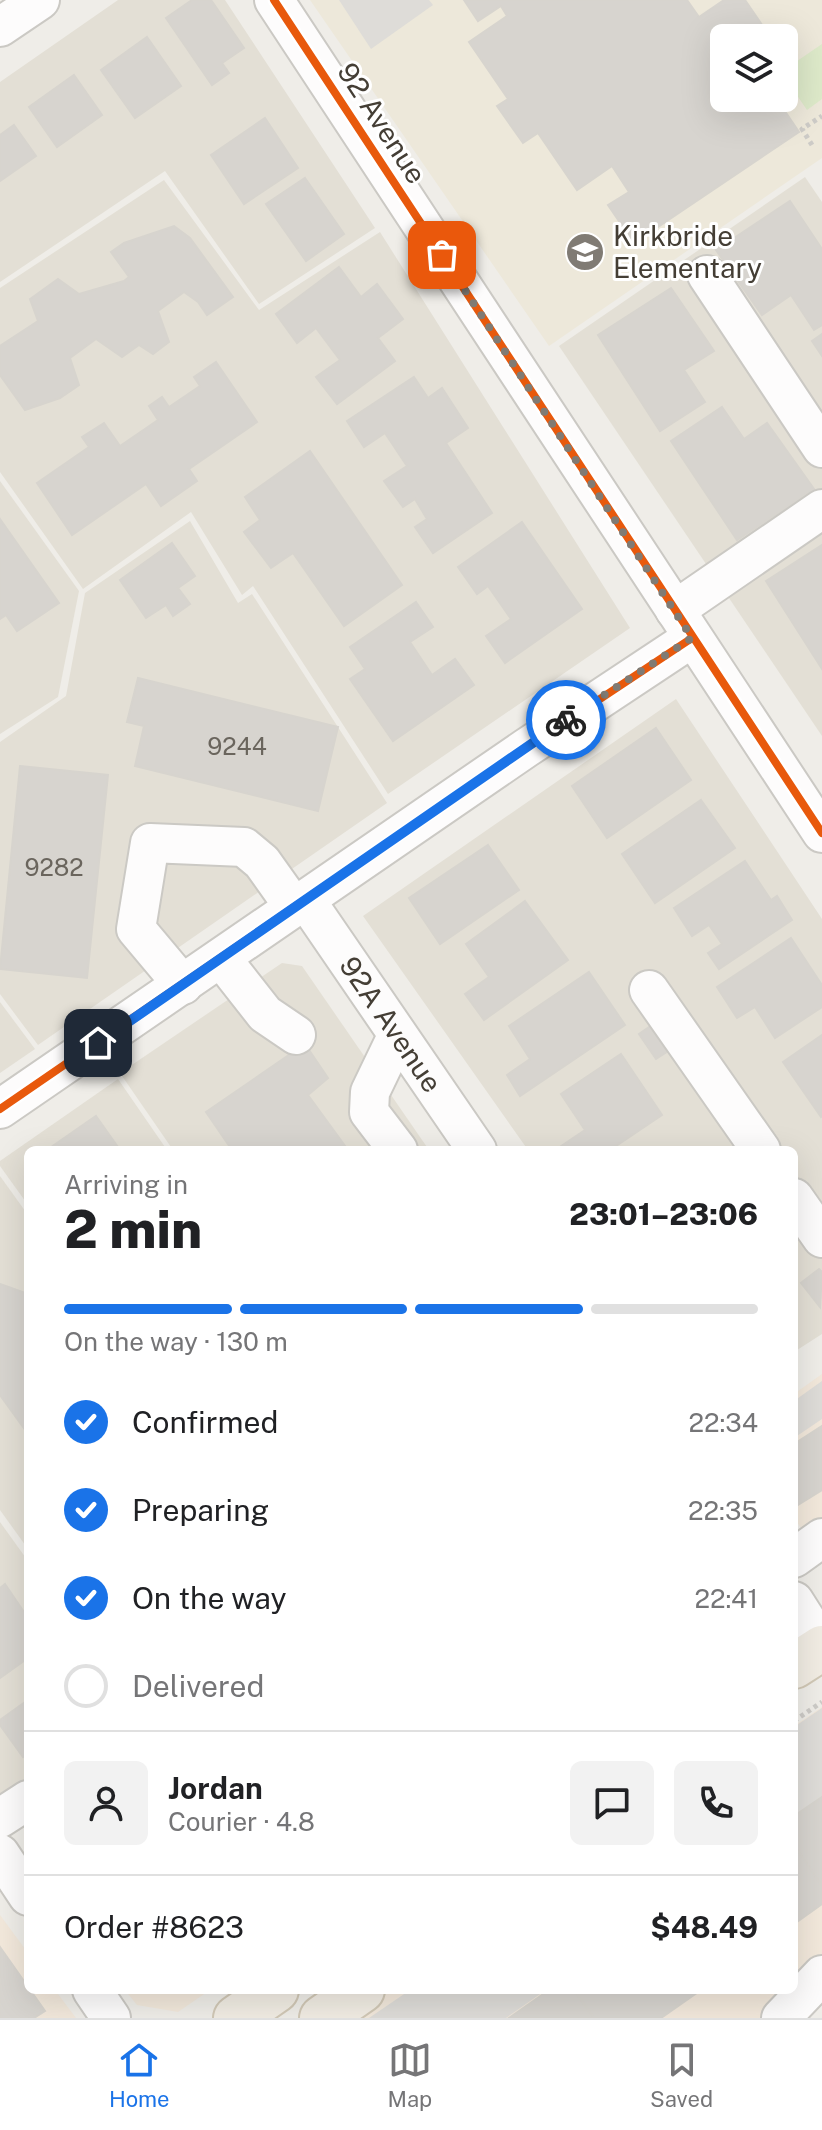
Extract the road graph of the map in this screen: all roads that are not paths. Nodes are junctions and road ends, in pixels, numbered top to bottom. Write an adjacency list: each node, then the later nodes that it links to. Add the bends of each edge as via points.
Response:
1 (40, 0): 3 (street)
2 (274, 0): 7 (street, 92 Avenue)
3 (0, 27)
4 (707, 275): 5 (street)
5 (822, 448)
6 (822, 509): 7 (street)
7 (683, 624): 8 (street, 92 Avenue); 9 (street, via 526,748)
8 (822, 833)
9 (300, 903): 10 (street); 11 (street, 92A Avenue, via 244,847 150,843 136,929); 14 (street, 92A Avenue, via 332,935)
10 (221, 958): 11 (street); 13 (street, via 265,1014)
11 (183, 985): 15 (street)
12 (649, 990): 18 (street)
13 (296, 1035)
14 (397, 1036): 16 (street, via 370,1092 369,1112); 17 (street, 92A Avenue)
15 (0, 1109)
16 (395, 1146)
17 (474, 1146)
18 (758, 1146)
19 (798, 1204): 20 (street)
20 (822, 1238)
21 (822, 1538): 22 (street)
22 (798, 1555)
23 (798, 1607): 24 (street)
24 (822, 1646): 25 (main road)
25 (798, 1663)
26 (24, 1803): 27 (street)
27 (0, 1818)
28 (0, 1854): 29 (street)
29 (24, 1890)
30 (822, 1975): 37 (street)
31 (95, 1994): 34 (street)
32 (270, 1994): 35 (main road)
33 (356, 1994): 36 (main road)
34 (111, 2018)
35 (236, 2018)
36 (322, 2018)
37 (781, 2018)

